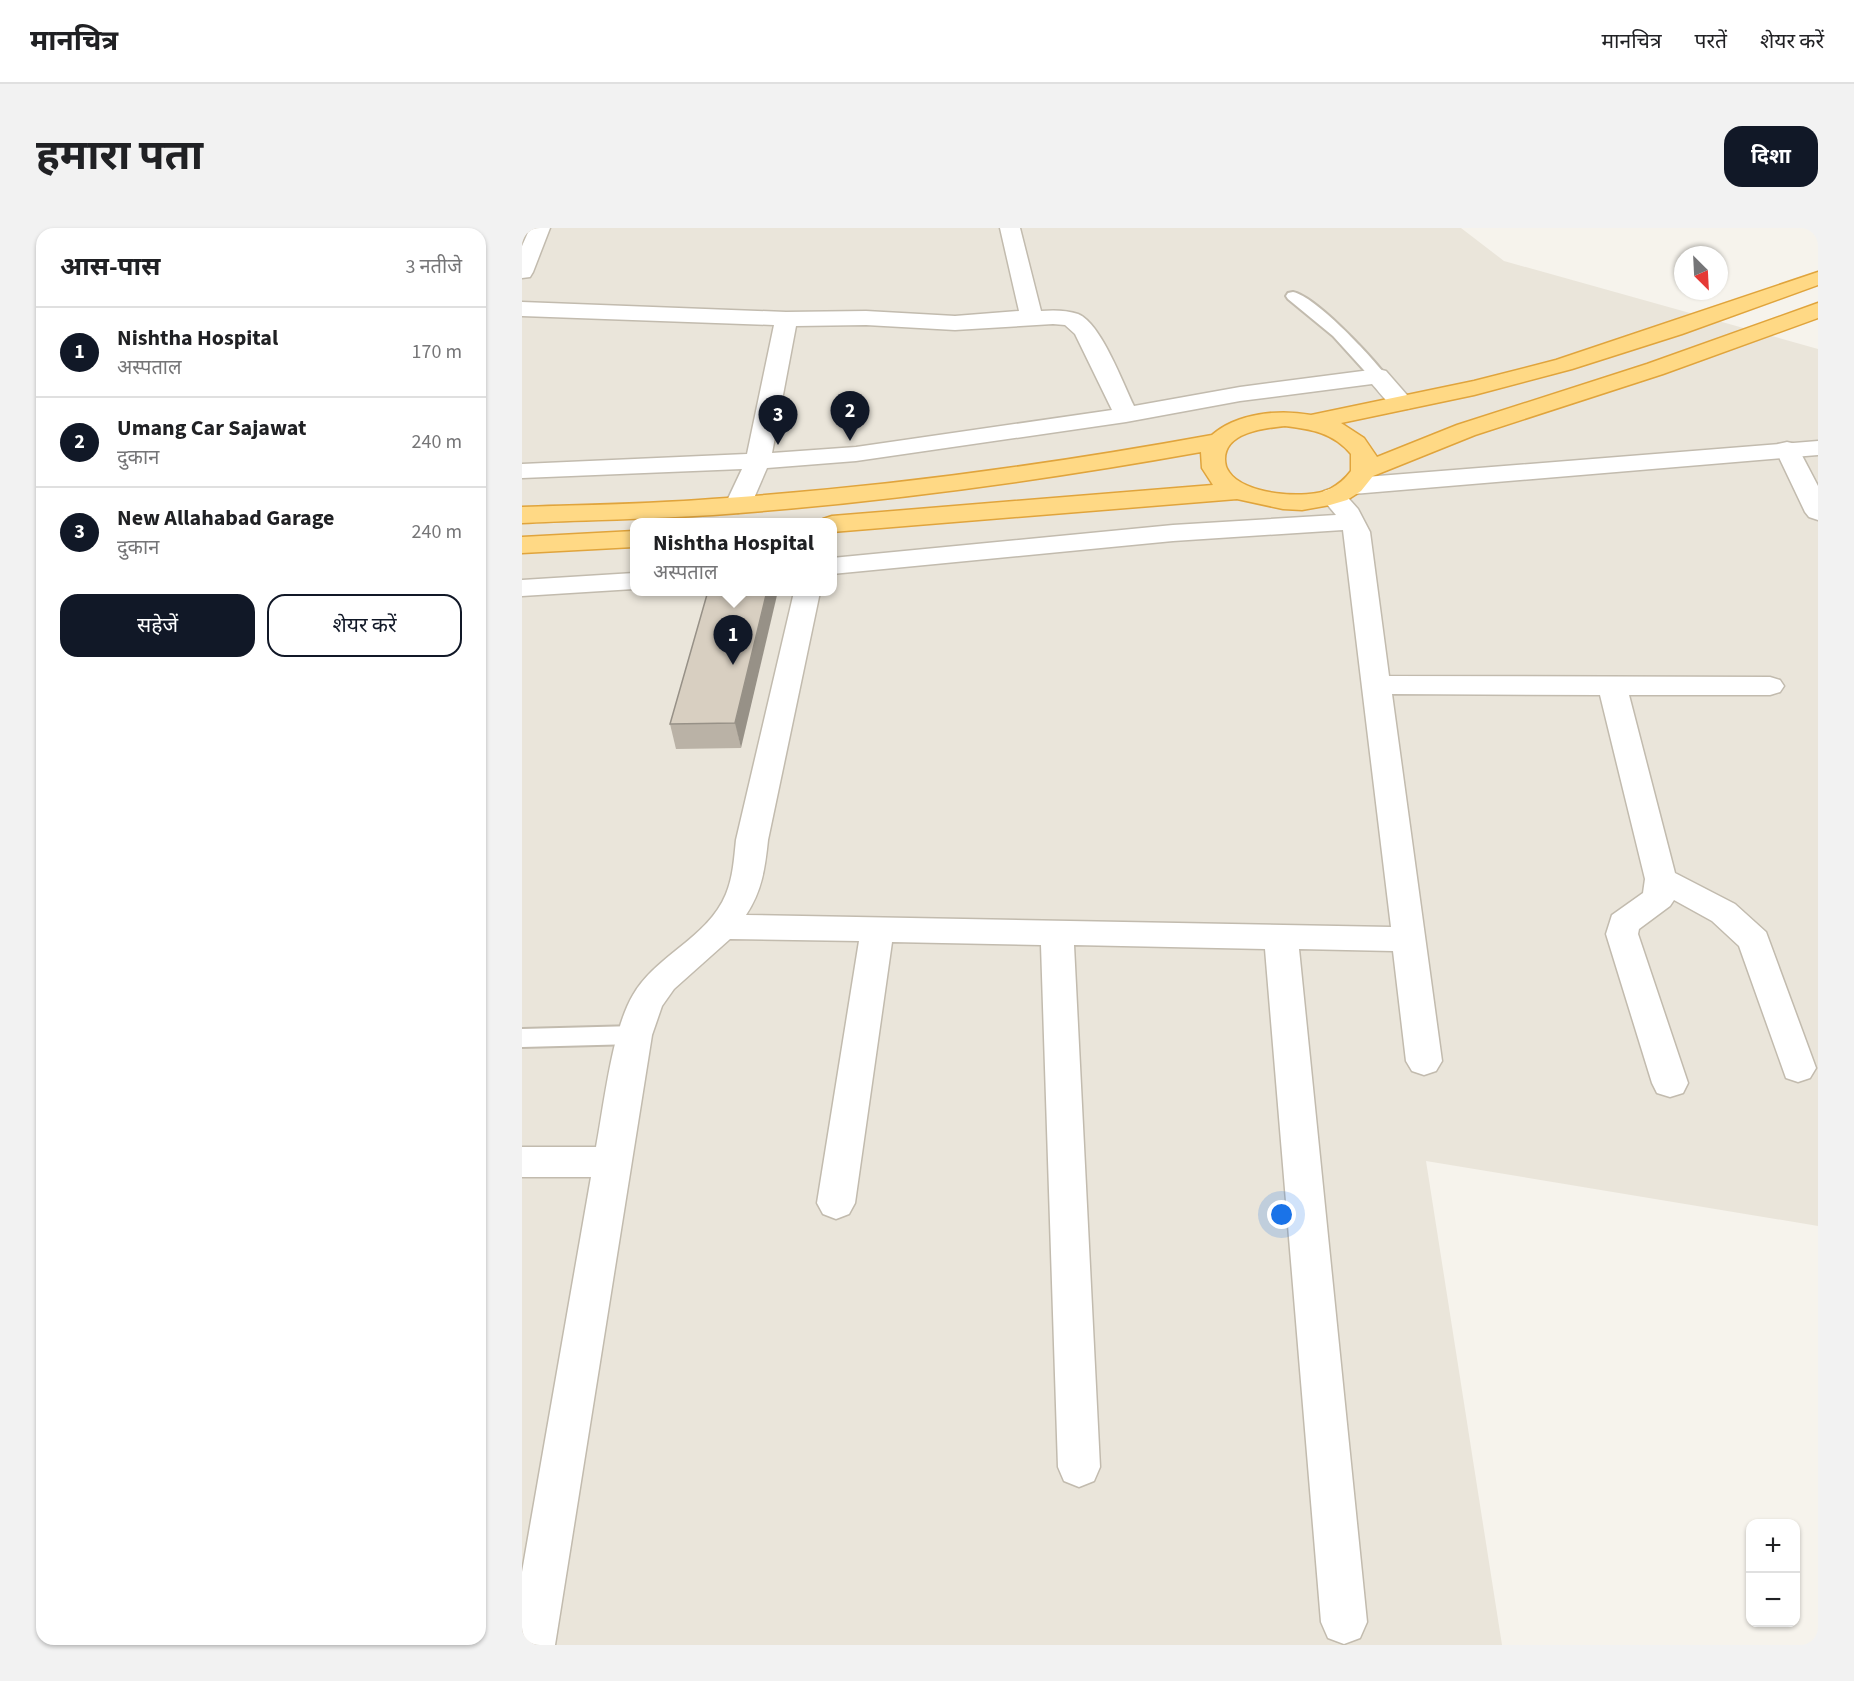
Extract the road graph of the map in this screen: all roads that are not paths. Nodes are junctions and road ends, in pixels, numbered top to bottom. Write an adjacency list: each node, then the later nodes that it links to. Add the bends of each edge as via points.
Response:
1 (540, 228): 3 (street)
2 (1010, 228): 8 (street)
3 (522, 272)
4 (1818, 278): 11 (highway, via 1527,375)
5 (1293, 296): 10 (lane, via 1358,350)
6 (522, 309): 9 (street)
7 (1818, 310): 19 (highway, via 1655,369 1466,430)
8 (1031, 317): 9 (street, via 955,323); 12 (street, via 1071,319 1080,325)
9 (786, 319): 17 (street)
10 (1378, 376): 11 (street); 12 (street, via 1240,394)
11 (1402, 404): 13 (highway)
12 (1126, 415): 17 (street, via 856,454)
13 (1313, 422): 14 (highway, via 1258,422 1235,429); 19 (highway, via 1337,429 1355,441 1365,456)
14 (1219, 441): 20 (highway, via 1211,456 1215,471); 21 (highway, via 1119,460 980,479)
15 (1818, 447): 16 (street)
16 (1787, 449): 19 (street); 22 (street)
17 (758, 461): 18 (street); 21 (street)
18 (522, 471)
19 (1350, 484): 20 (highway, via 1306,502 1277,502); 24 (street)
20 (1238, 491): 25 (highway)
21 (738, 505): 23 (highway)
22 (1818, 512)
23 (522, 515)
24 (1352, 522): 28 (street, via 1173,532); 33 (street, via 1358,532)
25 (837, 525)
26 (630, 539): 27 (highway)
27 (522, 545)
28 (837, 566)
29 (630, 581): 30 (street)
30 (522, 588)
31 (806, 596): 36 (street, via 752,840 749,872 741,898)
32 (1612, 684): 33 (street); 34 (street); 35 (street)
33 (1376, 685): 40 (street)
34 (1770, 686)
35 (1661, 879): 44 (street, via 1720,911 1754,941); 45 (street, via 1659,898 1624,922 1622,934)
36 (722, 927): 37 (street); 41 (street, via 662,980 646,1002)
37 (877, 930): 38 (street); 48 (street)
38 (1057, 933): 39 (street); 49 (street)
39 (1281, 937): 40 (street); 50 (street)
40 (1408, 939): 43 (street)
41 (635, 1035): 42 (lane); 47 (street)
42 (522, 1038)
43 (1424, 1061)
44 (1798, 1068)
45 (1670, 1083)
46 (522, 1162): 47 (street)
47 (612, 1162): 51 (street)
48 (836, 1203)
49 (1079, 1467)
50 (1344, 1622)
51 (532, 1645)

